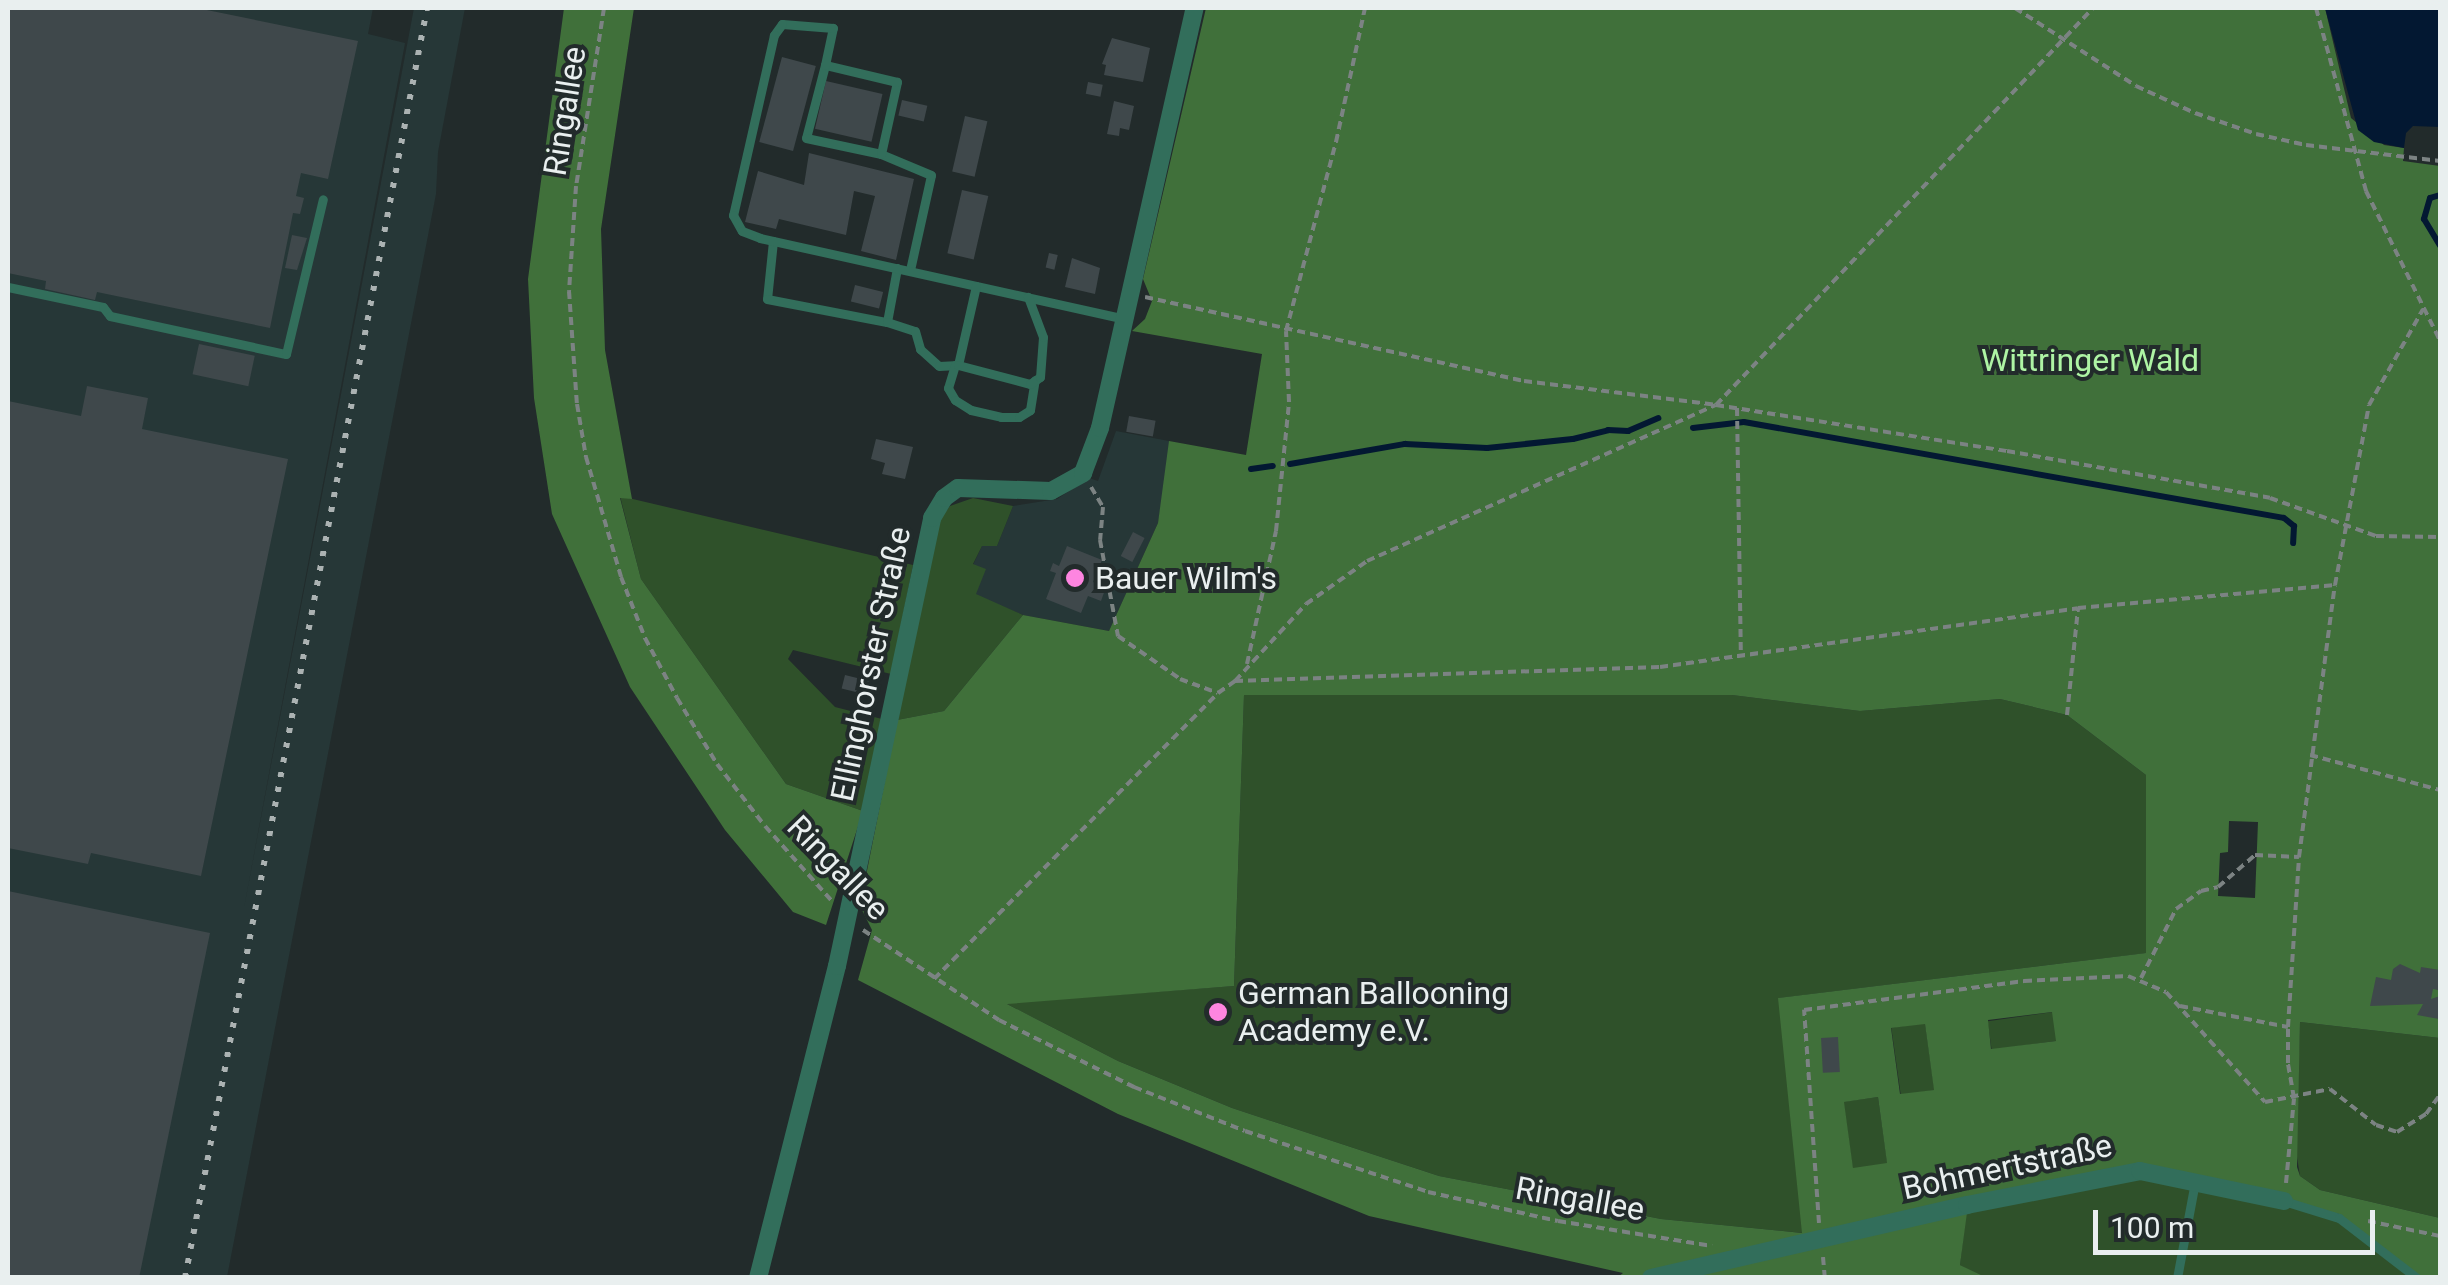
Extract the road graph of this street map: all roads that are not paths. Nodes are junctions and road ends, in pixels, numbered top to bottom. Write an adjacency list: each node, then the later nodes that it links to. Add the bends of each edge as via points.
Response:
1 (1195, 8): 11 (street)
2 (825, 66): 3 (lane, via 897,82); 3 (lane, via 806,138); 5 (lane, via 833,28 782,24 774,35 733,215 742,230)
3 (882, 154): 7 (lane, via 931,174)
4 (323, 199): 9 (lane, via 286,354)
5 (773, 241): 6 (lane); 12 (lane, via 767,300)
6 (898, 268): 7 (lane); 12 (lane)
7 (910, 270): 8 (lane)
8 (976, 286): 10 (lane); 13 (lane)
9 (8, 287)
10 (1028, 297): 11 (lane); 14 (lane, via 1044,337)
11 (1124, 319): 17 (street, Ellinghorster Straße, via 1083,473 1050,491 958,488 932,518 848,919)
12 (887, 322): 13 (lane, via 915,331 920,350 939,366)
13 (957, 365): 14 (lane); 14 (lane, via 948,388 956,400 1001,417 1030,410)
14 (1035, 380)
15 (2196, 1182): 16 (street, Bohmertstraße); 18 (street, Bohmertstraße, via 2140,1171); 19 (lane)
16 (2284, 1201): 20 (lane, Bohmertstraße, via 2338,1218)
17 (758, 1278)
18 (1651, 1278)
19 (2176, 1278)
20 (2416, 1278)

